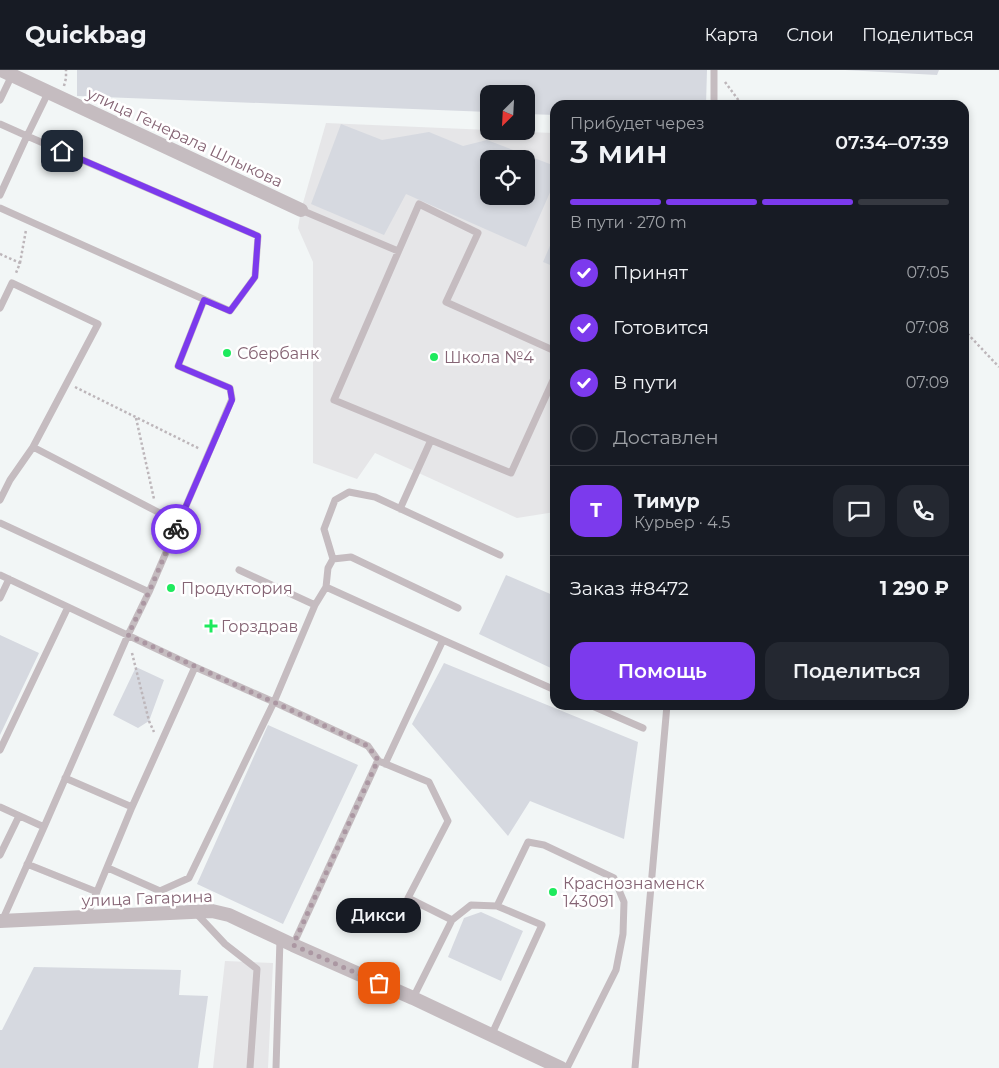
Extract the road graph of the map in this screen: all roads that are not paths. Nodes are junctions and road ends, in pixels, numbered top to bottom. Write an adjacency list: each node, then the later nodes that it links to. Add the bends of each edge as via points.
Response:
1 (714, 70): 5 (lane)
2 (8, 72): 3 (street, улица Генерала Шлыкова); 4 (lane)
3 (48, 92): 7 (lane); 10 (street, улица Генерала Шлыкова)
4 (0, 100)
5 (714, 100)
6 (0, 124): 7 (lane)
7 (26, 136): 8 (lane); 12 (lane, via 258,236 255,277 230,311)
8 (0, 195)
9 (0, 208): 12 (lane)
10 (301, 210): 11 (lane)
11 (398, 251): 14 (lane, via 419,204 478,232 446,302); 16 (lane, via 334,400)
12 (204, 300): 21 (lane, via 178,366 230,388 232,400)
13 (0, 308): 17 (lane, via 12,283 98,324)
14 (550, 349)
15 (550, 387): 16 (lane, via 511,473)
16 (431, 440): 19 (lane)
17 (33, 447): 18 (lane); 21 (lane)
18 (0, 500)
19 (400, 509): 22 (lane); 23 (lane, via 375,497 349,492 335,500 324,529)
20 (0, 523): 28 (lane)
21 (179, 523): 28 (lane)
22 (500, 554)
23 (333, 559): 27 (lane, via 328,568); 32 (lane, via 350,557)
24 (239, 570): 30 (lane)
25 (0, 575): 26 (lane)
26 (9, 579): 29 (lane); 31 (lane)
27 (326, 587): 30 (lane); 34 (lane)
28 (149, 592): 33 (lane)
29 (0, 598)
30 (315, 605): 37 (lane)
31 (68, 607): 33 (lane); 41 (lane)
32 (458, 608)
33 (128, 635): 35 (lane); 43 (lane)
34 (443, 640): 36 (lane); 42 (lane)
35 (195, 667): 37 (lane); 45 (lane)
36 (550, 688)
37 (274, 702): 42 (lane, via 368,746); 50 (lane, via 189,878 160,891)
38 (602, 710): 40 (lane)
39 (667, 710): 65 (lane)
40 (643, 728)
41 (0, 750)
42 (382, 762): 55 (lane, via 429,782 448,821 408,898); 58 (lane)
43 (65, 778): 45 (lane); 47 (lane)
44 (0, 807): 46 (lane)
45 (132, 807): 50 (lane)
46 (19, 816): 47 (lane); 48 (lane)
47 (44, 827): 49 (lane)
48 (0, 855)
49 (27, 864): 51 (lane); 56 (lane)
50 (108, 868): 51 (lane)
51 (97, 892): 54 (lane)
52 (497, 906): 55 (lane, via 471,905); 60 (lane, via 542,925); 64 (lane, via 528,842 544,845 614,878 624,902 623,934 616,970)
53 (194, 912): 54 (street, улица Гагарина); 57 (street, улица Гагарина, via 212,911 229,915); 61 (lane, via 225,944 257,969)
54 (86, 918): 56 (street, улица Гагарина)
55 (452, 920): 59 (lane)
56 (1, 921)
57 (280, 938): 58 (street, улица Гагарина); 62 (lane)
58 (293, 945): 59 (street, улица Гагарина)
59 (413, 998): 60 (street, улица Гагарина)
60 (491, 1036): 63 (street, улица Гагарина)
61 (250, 1068)
62 (276, 1068)
63 (561, 1068)
64 (567, 1068)
65 (634, 1068)

